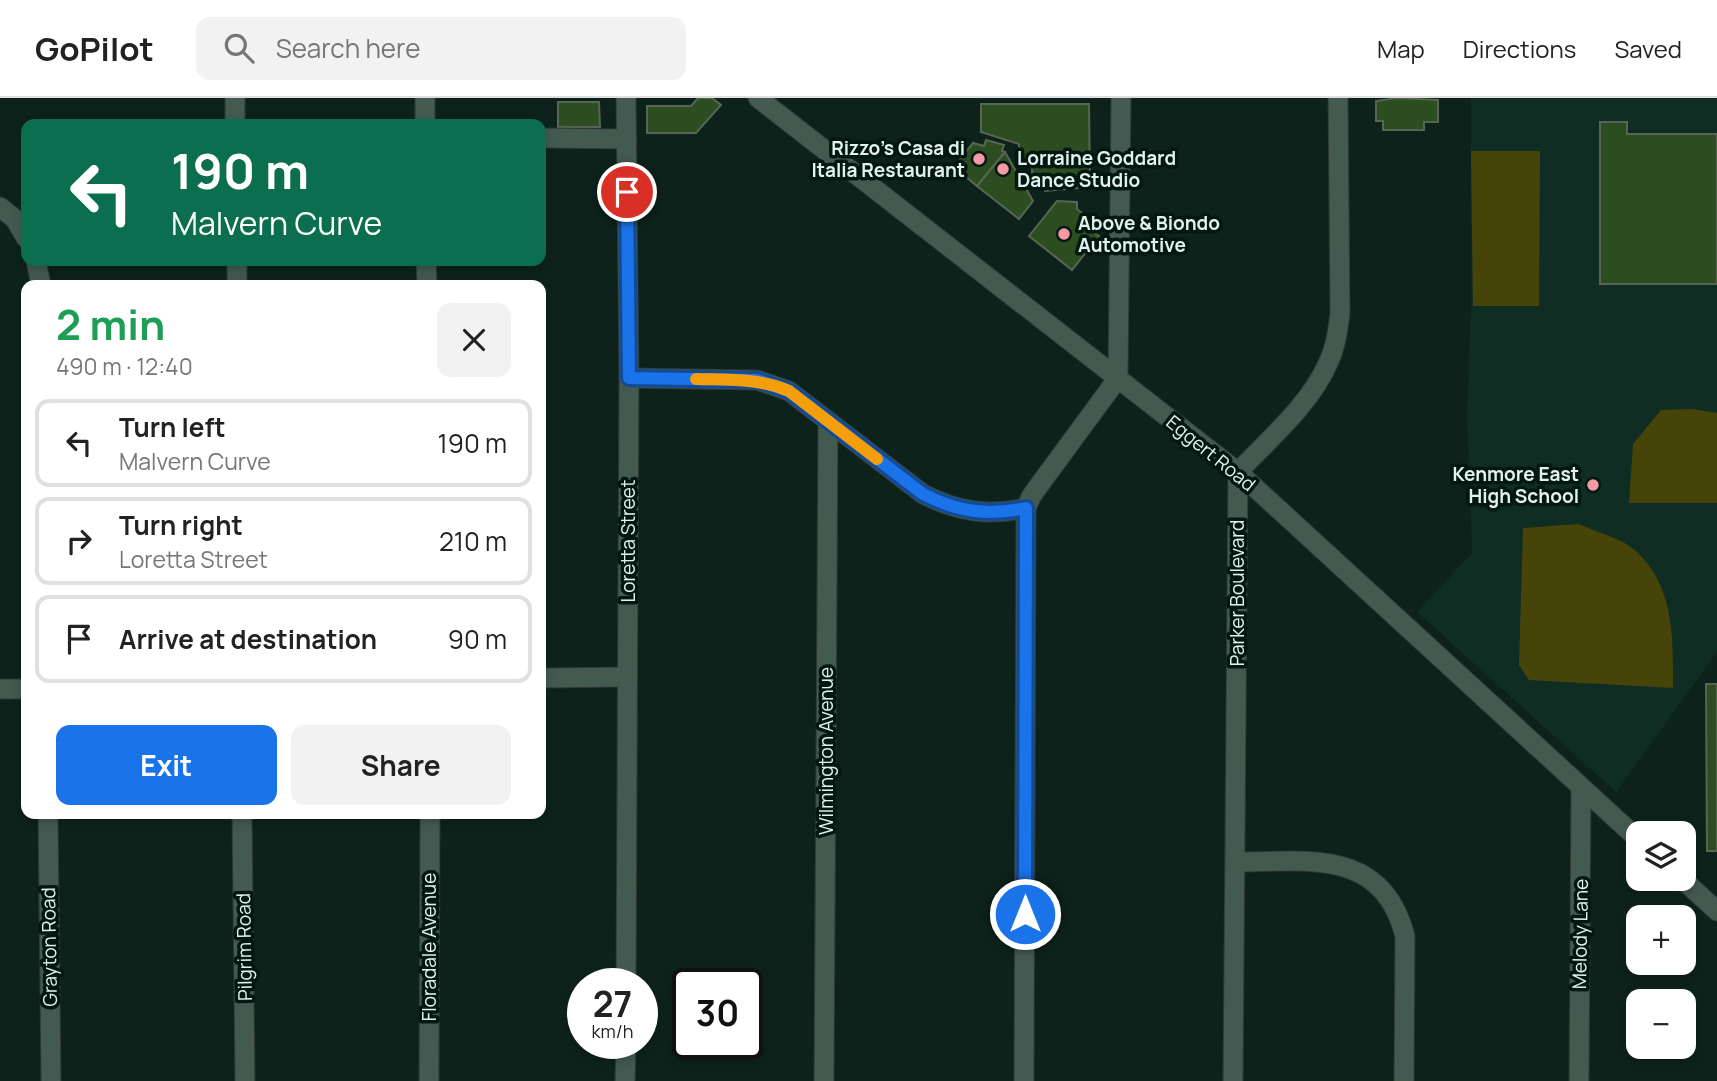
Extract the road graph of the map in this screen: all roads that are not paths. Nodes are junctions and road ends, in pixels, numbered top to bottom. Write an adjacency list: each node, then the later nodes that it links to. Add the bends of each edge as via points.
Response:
1 (235, 98): 7 (street)
2 (425, 98): 8 (street)
3 (626, 98): 10 (street, Loretta Street)
4 (758, 98): 14 (street, Eggert Road)
5 (1121, 98): 14 (street)
6 (1338, 98): 16 (street, via 1340,313 1336,338 1317,383)
7 (235, 119)
8 (425, 119)
9 (546, 138): 10 (street)
10 (627, 139): 13 (street, Loretta Street)
11 (0, 207): 12 (street)
12 (21, 229)
13 (629, 378): 15 (street, via 757,380 789,391); 18 (street, Loretta Street)
14 (1118, 378): 16 (street, Eggert Road); 17 (street)
15 (828, 422): 17 (street, via 942,504 984,513); 36 (street, Wilmington Avenue)
16 (1238, 472): 22 (street, Eggert Road); 27 (street, Parker Boulevard)
17 (1026, 508): 37 (street)
18 (627, 677): 19 (street); 30 (street, Loretta Street)
19 (546, 678)
20 (0, 689): 21 (street)
21 (21, 689)
22 (1581, 787): 26 (street, Eggert Road); 40 (street, Melody Lane)
23 (48, 819): 32 (street, Grayton Road)
24 (242, 819): 33 (street, Pilgrim Road)
25 (430, 819): 34 (street, Floradale Avenue)
26 (1626, 828)
27 (1235, 862): 38 (street, Parker Boulevard); 39 (street, via 1341,864 1384,891 1405,936)
28 (1695, 891): 29 (street)
29 (1717, 911)
30 (626, 968)
31 (625, 1059): 35 (street)
32 (51, 1081)
33 (245, 1081)
34 (429, 1081)
35 (625, 1081)
36 (824, 1081)
37 (1024, 1081)
38 (1233, 1081)
39 (1404, 1081)
40 (1579, 1081)

